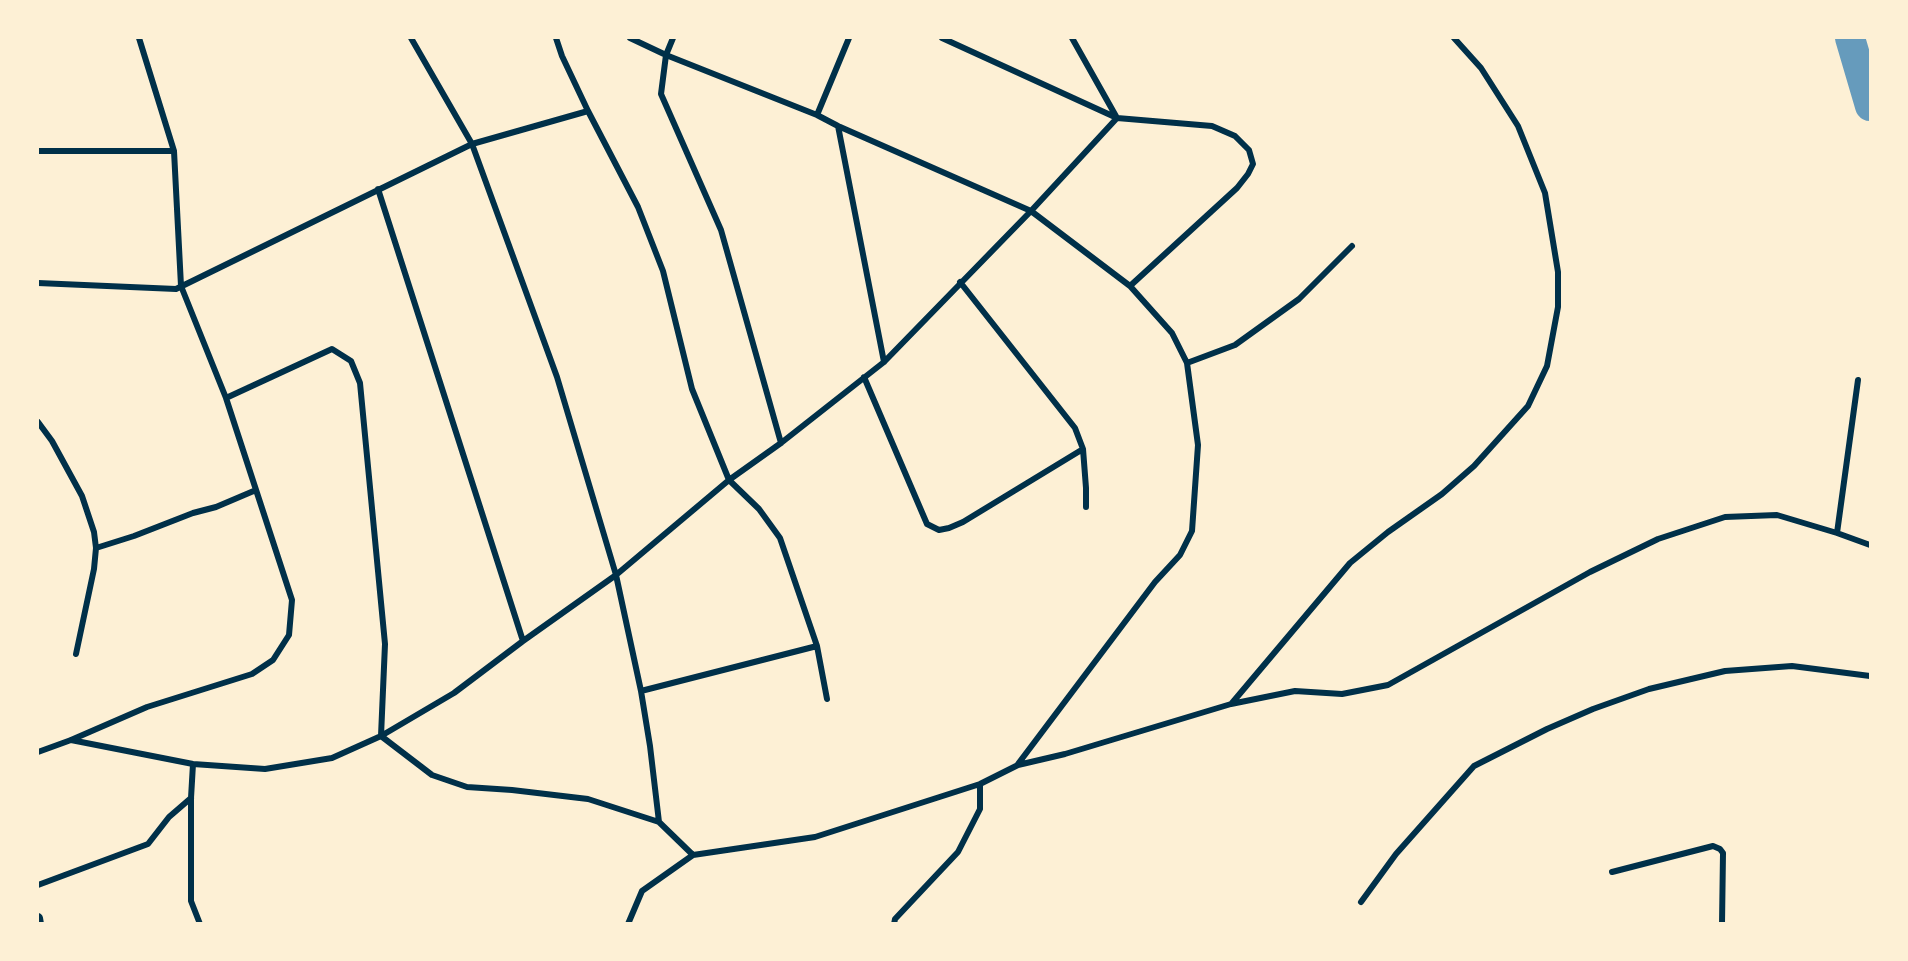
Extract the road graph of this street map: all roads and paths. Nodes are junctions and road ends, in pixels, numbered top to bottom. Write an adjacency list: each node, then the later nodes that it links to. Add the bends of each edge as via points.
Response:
1 (139, 38): 17 (street)
2 (411, 38): 15 (street)
3 (556, 38): 11 (street)
4 (630, 38): 10 (street)
5 (673, 38): 10 (street)
6 (849, 38): 12 (street)
7 (942, 38): 13 (street)
8 (1072, 38): 13 (street)
9 (1454, 38): 46 (street, via 1481,68 1518,126 1545,193 1558,272 1558,307 1547,366 1528,406 1474,466 1350,563)
10 (666, 55): 12 (street); 31 (street, via 661,94 721,230)
11 (588, 111): 15 (street); 33 (street, via 638,207 663,271 692,388)
12 (817, 115): 14 (street)
13 (1117, 118): 19 (street); 24 (street, via 1212,126 1242,142 1254,164 1237,188)
14 (838, 126): 19 (street); 25 (street)
15 (472, 144): 18 (street); 39 (street, via 557,377)
16 (38, 151): 17 (street)
17 (174, 151): 23 (street)
18 (378, 189): 23 (street); 40 (street)
19 (1031, 211): 21 (street); 24 (street)
20 (1353, 246): 26 (street, via 1299,299 1235,345)
21 (960, 282): 25 (street); 32 (street, via 1075,428)
22 (38, 283): 23 (street, via 176,289)
23 (181, 286): 29 (street)
24 (1130, 286): 26 (street, via 1172,333)
25 (884, 362): 27 (street)
26 (1187, 363): 51 (street, via 1198,445 1192,531 1180,555 1155,582)
27 (864, 377): 31 (street); 32 (street, via 927,525 939,530 963,522)
28 (1858, 380): 36 (street)
29 (226, 398): 34 (street); 47 (street, via 332,349 351,361 360,383 385,644)
30 (38, 422): 38 (street, via 82,496)
31 (781, 443): 33 (street)
32 (1083, 449): 35 (street)
33 (729, 480): 39 (street); 41 (street, via 759,509 780,538)
34 (256, 490): 38 (street); 48 (street, via 292,600 289,635 273,660 252,674 147,706)
35 (1086, 507)
36 (1837, 532): 37 (street); 46 (street, via 1777,515 1725,517 1658,539 1590,572 1388,685 1342,694 1295,691)
37 (1870, 545)
38 (96, 548): 42 (street)
39 (616, 575): 40 (street); 44 (street)
40 (523, 641): 47 (street, via 454,693)
41 (817, 646): 44 (street); 45 (street)
42 (76, 654)
43 (1870, 676): 58 (street, via 1792,666 1725,671 1649,688 1575,717 1474,766 1396,854)
44 (641, 691): 54 (street)
45 (827, 699)
46 (1232, 704): 51 (street)
47 (381, 736): 50 (street, via 332,758 265,769); 54 (street, via 432,774 467,786 588,799)
48 (70, 740): 49 (street); 50 (street)
49 (38, 752)
50 (193, 764): 53 (street)
51 (1018, 765): 52 (street)
52 (980, 784): 55 (street, via 815,837); 63 (street, via 980,809 958,852)
53 (191, 798): 57 (street, via 169,817 148,844); 61 (street, via 191,901)
54 (659, 822): 55 (street)
55 (693, 855): 62 (street, via 642,891)
56 (1612, 872): 64 (street, via 1713,846 1720,849)
57 (38, 885)
58 (1361, 902)
59 (38, 918): 60 (street)
60 (39, 924)
61 (201, 924)
62 (628, 924)
63 (894, 924)
64 (1722, 924)

